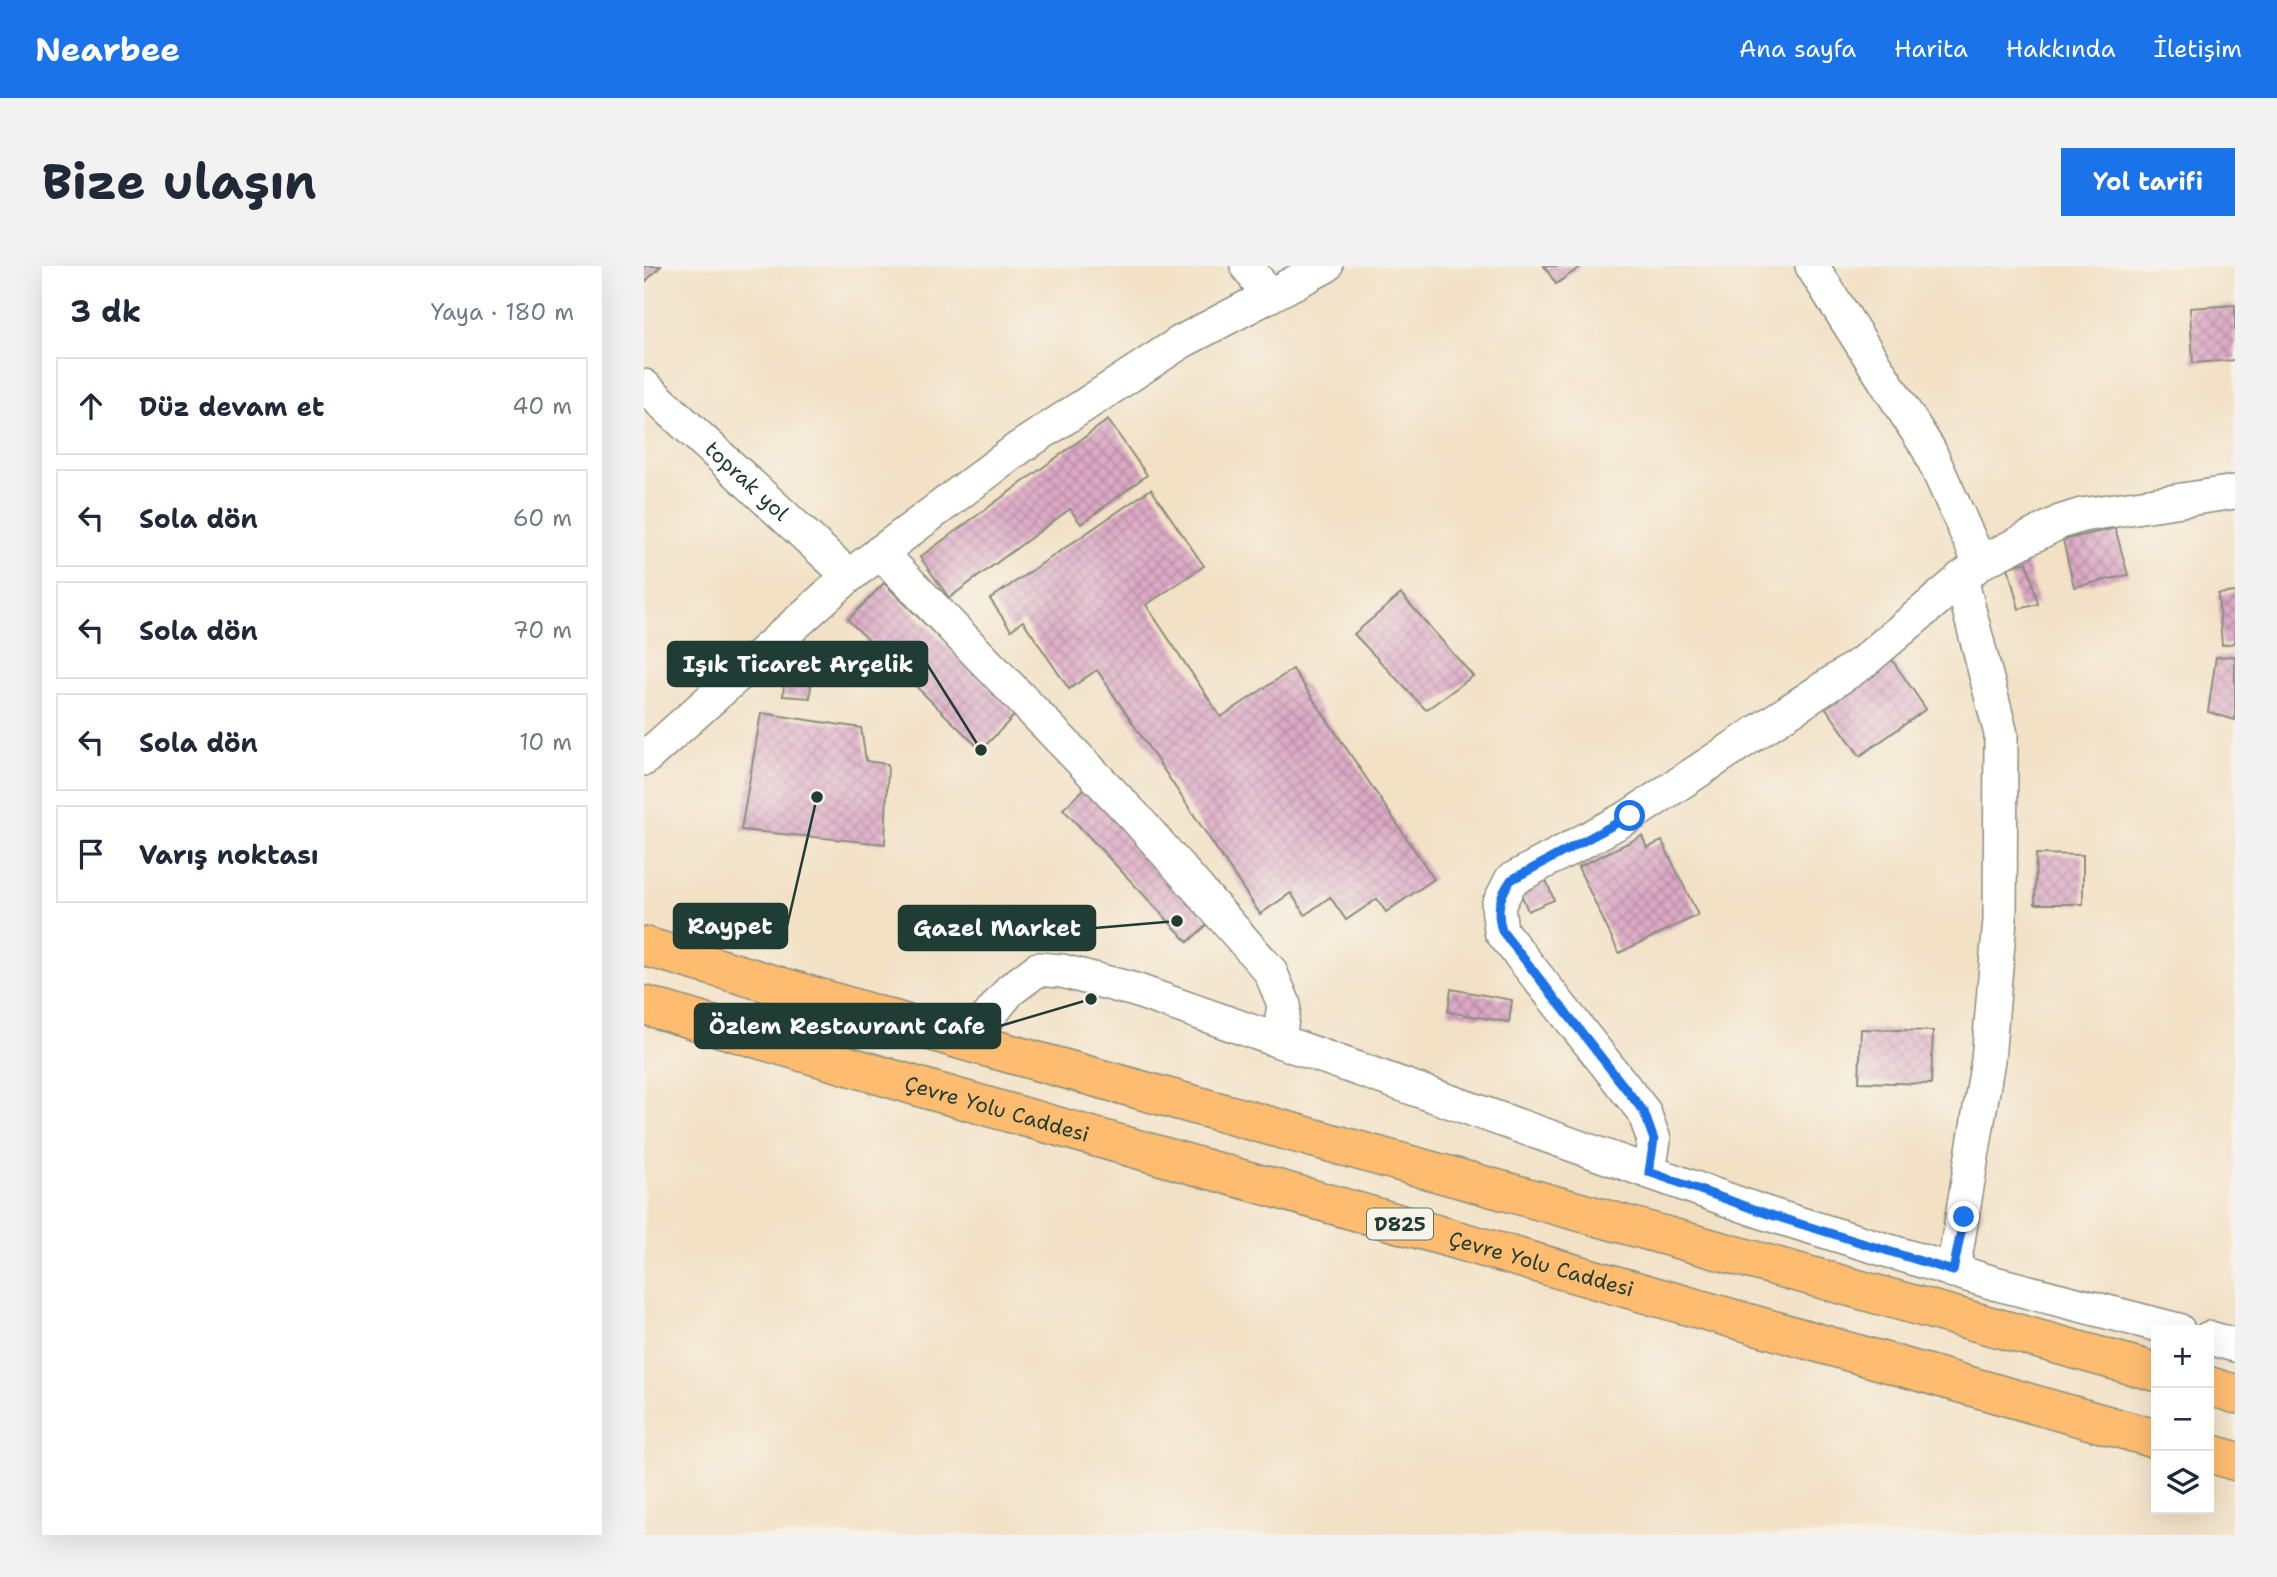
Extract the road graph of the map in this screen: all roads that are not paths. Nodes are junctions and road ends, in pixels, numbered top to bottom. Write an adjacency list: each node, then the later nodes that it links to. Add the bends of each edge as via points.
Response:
1 (1247, 266): 4 (street)
2 (1326, 266): 4 (street)
3 (1812, 266): 8 (street, via 1929,450)
4 (1269, 296): 7 (street, via 1181,342 1019,448)
5 (644, 386): 9 (street, toprak yol)
6 (2235, 492): 8 (street, via 2082,515)
7 (880, 552): 9 (street); 13 (street, via 1135,817 1270,971 1284,1004)
8 (1971, 570): 15 (street, via 1862,663 1630,816 1511,880 1502,892 1498,906 1502,931 1644,1112 1654,1140); 16 (street, via 2001,734 2000,920 1988,1060)
9 (849, 576): 10 (street)
10 (644, 759)
11 (644, 946): 14 (highway)
12 (644, 1005): 23 (highway, Çevre Yolu Caddesi / D825)
13 (1279, 1041): 14 (street, via 1135,990 1038,969 1010,990); 15 (street)
14 (968, 1042): 20 (highway)
15 (1649, 1172): 16 (street)
16 (1953, 1271): 17 (street)
17 (2159, 1325)
18 (2214, 1339): 19 (street)
19 (2235, 1345)
20 (2151, 1371)
21 (2214, 1388): 22 (highway)
22 (2235, 1394)
23 (2151, 1437)
24 (2214, 1455): 25 (highway)
25 (2235, 1461)

